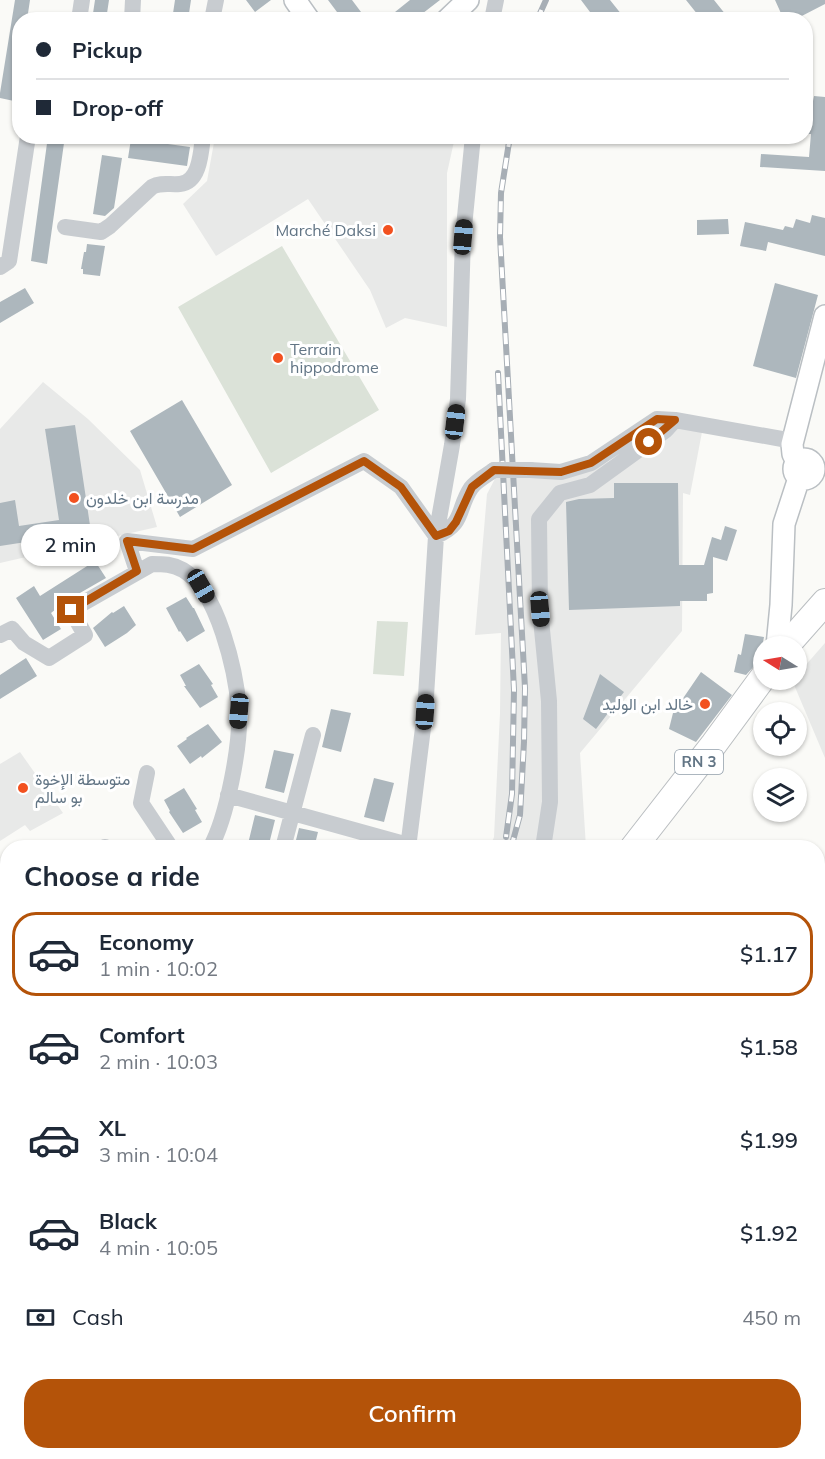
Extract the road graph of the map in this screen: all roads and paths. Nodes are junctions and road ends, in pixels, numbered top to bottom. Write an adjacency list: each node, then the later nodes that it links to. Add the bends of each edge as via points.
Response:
1 (468, 0): 2 (main road)
2 (455, 12)
3 (27, 144): 7 (street, via 9,261)
4 (202, 144): 6 (street, via 197,169 183,184 152,187 101,232)
5 (472, 144): 12 (street, via 463,237 458,399)
6 (65, 227)
7 (0, 267)
8 (825, 316): 10 (main road)
9 (675, 420): 10 (street); 12 (street, bridge, via 657,419 591,463 561,472 494,470 472,487 449,531); 31 (street, via 590,485 560,493 539,519 540,609 549,701 550,802)
10 (793, 441): 11 (main road, via 792,451)
11 (811, 467): 17 (main road, via 784,524)
12 (436, 536): 13 (street, via 401,487 364,461 193,549 127,541); 30 (street, via 425,712)
13 (137, 571): 16 (street, via 71,610 85,635 49,658 24,643 12,629); 24 (street, via 152,564 168,564 184,571 201,586 218,617 239,711)
14 (825, 602): 18 (highway)
15 (825, 623): 19 (highway)
16 (0, 635)
17 (778, 636)
18 (795, 636)
19 (807, 644)
20 (754, 690): 32 (highway, RN 3)
21 (771, 690): 33 (highway, RN 3)
22 (313, 735): 25 (street)
23 (147, 773): 26 (street, via 141,803)
24 (228, 795): 25 (street); 27 (street)
25 (292, 813): 28 (street); 29 (street)
26 (166, 840)
27 (214, 840)
28 (285, 840)
29 (387, 840)
30 (409, 840)
31 (544, 840)
32 (639, 840)
33 (656, 840)

